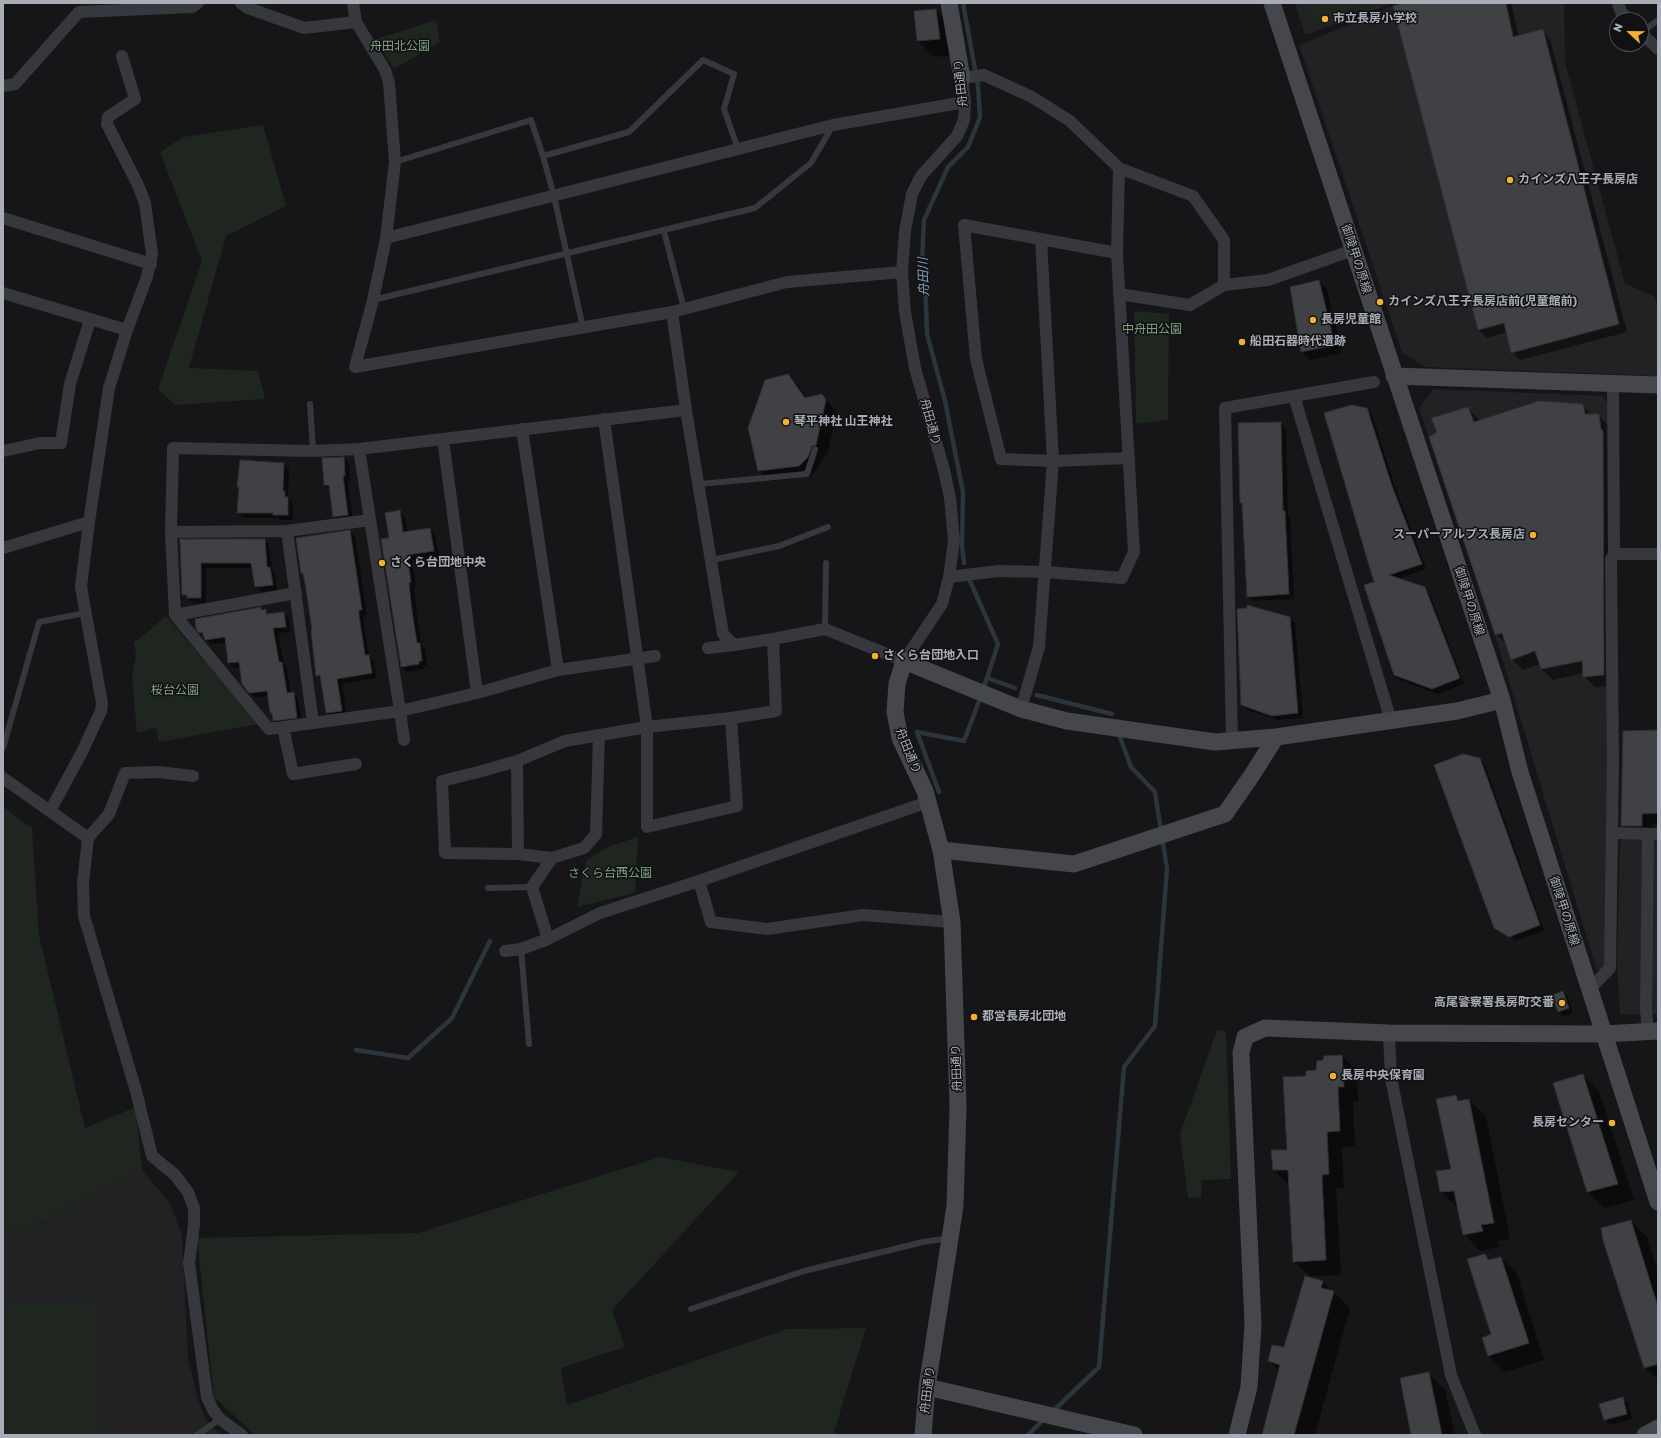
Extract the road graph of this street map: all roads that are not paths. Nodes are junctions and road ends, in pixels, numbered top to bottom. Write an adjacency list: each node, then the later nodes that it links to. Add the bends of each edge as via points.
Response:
1 (198, 3): 6 (street, via 192,7)
2 (240, 3): 8 (street, via 304,28)
3 (352, 3): 8 (street)
4 (949, 3): 13 (street, 舟田通り)
5 (1272, 3): 26 (street, 御陵甲の原線)
6 (80, 8): 14 (street, via 15,84)
7 (1658, 20): 9 (lane)
8 (356, 22): 19 (street, via 385,70 389,83)
9 (1649, 27)
10 (1649, 41): 11 (street)
11 (1658, 49)
12 (122, 56): 29 (street, via 135,99 108,117 107,124 138,185 144,203 152,254)
13 (965, 78): 15 (street, 舟田通り); 20 (street, via 984,75 1032,97 1070,121)
14 (3, 86)
15 (964, 102): 16 (street); 30 (street, 舟田通り, via 964,120 957,136 921,176 912,194 905,231)
16 (833, 125): 17 (street); 23 (lane, via 811,163 755,208)
17 (738, 149): 18 (lane, via 724,109 734,74 703,60 629,132); 21 (street)
18 (543, 156): 19 (lane, via 531,120); 21 (lane)
19 (395, 162): 24 (street)
20 (1119, 168): 27 (street); 31 (street, via 1193,196 1224,240)
21 (554, 196): 24 (street); 28 (lane)
22 (3, 218): 29 (street)
23 (664, 231): 28 (lane); 35 (lane)
24 (386, 238): 34 (street)
25 (1041, 239): 27 (street); 54 (street); 54 (street, via 964,225 976,359 1002,459)
26 (1353, 250): 31 (street, via 1268,280); 39 (street, 御陵甲の原線)
27 (1117, 253): 33 (street)
28 (568, 254): 34 (lane); 37 (lane)
29 (151, 264): 38 (street)
30 (902, 272): 35 (street, via 787,282); 67 (street, 舟田通り, via 910,347 950,498 954,541)
31 (1224, 285): 33 (street, via 1190,305)
32 (3, 293): 36 (street)
33 (1119, 294): 53 (street)
34 (373, 300): 37 (street, via 355,367)
35 (678, 311): 37 (street); 45 (street)
36 (90, 320): 38 (street); 51 (street, via 70,384 61,443 40,443)
37 (583, 328)
38 (127, 330): 57 (street, via 109,388)
39 (1394, 376): 41 (street); 80 (street, 御陵甲の原線)
40 (1374, 382): 43 (street)
41 (1613, 384): 42 (street); 62 (street)
42 (1658, 385)
43 (1294, 396): 84 (street); 91 (street, via 1225,408)
44 (310, 404): 52 (lane)
45 (686, 410): 46 (street); 55 (street)
46 (604, 419): 47 (street); 76 (street)
47 (522, 429): 48 (street); 78 (street)
48 (443, 438): 49 (street); 79 (street)
49 (360, 449): 52 (street); 56 (street)
50 (815, 449): 55 (lane, via 807,474)
51 (3, 451)
52 (313, 451): 60 (street, via 173,448)
53 (1129, 458): 54 (street); 66 (street, via 1134,552 1122,578)
54 (1053, 460): 66 (street)
55 (700, 484): 64 (street)
56 (370, 520): 59 (street); 82 (street)
57 (89, 522): 61 (street); 69 (street, via 82,588)
58 (828, 527): 64 (lane, via 779,546)
59 (288, 531): 60 (street); 68 (street)
60 (171, 532): 70 (street)
61 (3, 548)
62 (1614, 554): 63 (street); 99 (street, via 1611,559)
63 (1658, 554)
64 (712, 560): 73 (street, via 724,634)
65 (826, 563): 71 (lane)
66 (1046, 572): 67 (street, via 998,571); 81 (street, via 1039,647)
67 (949, 577): 77 (street, 舟田通り, via 942,604)
68 (296, 593): 70 (street); 85 (street)
69 (85, 613): 92 (lane, via 39,622); 98 (street, via 102,703 101,711)
70 (175, 614): 86 (street, via 269,729)
71 (825, 629): 72 (street); 77 (street)
72 (773, 639): 73 (street); 83 (street, via 776,711)
73 (734, 644): 74 (street)
74 (708, 648)
75 (655, 656): 76 (street)
76 (637, 658): 78 (street); 87 (street)
77 (904, 661): 81 (street); 97 (street, 舟田通り, via 897,684 895,712 900,738)
78 (558, 670): 79 (street)
79 (477, 693): 82 (street)
80 (1502, 700): 84 (street, via 1457,711); 114 (street, 御陵甲の原線, via 1520,772)
81 (1020, 709): 91 (street, via 1067,721 1216,742)
82 (400, 712): 85 (street); 90 (street)
83 (731, 718): 87 (street); 87 (street, via 737,806 647,827)
84 (1391, 721): 89 (street)
85 (314, 723): 86 (street)
86 (283, 727): 94 (street, via 293,774)
87 (648, 727): 88 (street)
88 (599, 735): 93 (street, via 565,741); 104 (street, via 596,834 584,848)
89 (1276, 737): 91 (street); 102 (street, via 1225,814 1172,832 1074,864)
90 (404, 740)
91 (1232, 740)
92 (3, 748)
93 (517, 760): 103 (street); 103 (street, via 442,781 445,852)
94 (356, 764)
95 (193, 776): 101 (street, via 158,772 125,773 109,814)
96 (3, 778): 98 (street)
97 (928, 802): 102 (street, 舟田通り); 105 (street)
98 (50, 811): 101 (street)
99 (1612, 833): 100 (street); 114 (street, via 1610,968)
100 (1653, 834): 109 (street)
101 (88, 838): 123 (street, via 83,883 84,916 138,1098 152,1156 175,1175 188,1192 194,1208 189,1263 191,1285 207,1397)
102 (941, 850): 108 (street, 舟田通り)
103 (518, 854): 104 (street)
104 (552, 858): 106 (street)
105 (699, 881): 108 (street, via 711,922 767,929 863,915); 110 (street, via 600,913)
106 (532, 887): 107 (lane); 110 (street)
107 (488, 888)
108 (952, 922): 120 (street, 舟田通り, via 958,1107 956,1206)
109 (1653, 926): 113 (street)
110 (548, 939): 111 (street)
111 (521, 949): 112 (street); 118 (lane)
112 (505, 951)
113 (1652, 972): 115 (street, via 1646,1010)
114 (1589, 990): 117 (street, 御陵甲の原線)
115 (1653, 1031): 117 (street)
116 (1389, 1033): 117 (street); 129 (street, via 1265,1028 1245,1037 1241,1053 1253,1325 1249,1387); 130 (street, via 1391,1078 1451,1375)
117 (1603, 1034): 119 (street, 御陵甲の原線)
118 (529, 1044)
119 (1658, 1202)
120 (951, 1238): 121 (lane, via 923,1242 804,1271); 122 (street, 舟田通り)
121 (691, 1309)
122 (927, 1387): 125 (street); 128 (street, 舟田通り)
123 (220, 1419): 126 (lane); 127 (street)
124 (1658, 1428): 131 (street)
125 (1127, 1434)
126 (197, 1435)
127 (242, 1435)
128 (923, 1435)
129 (1237, 1435)
130 (1475, 1435)
131 (1645, 1435)

